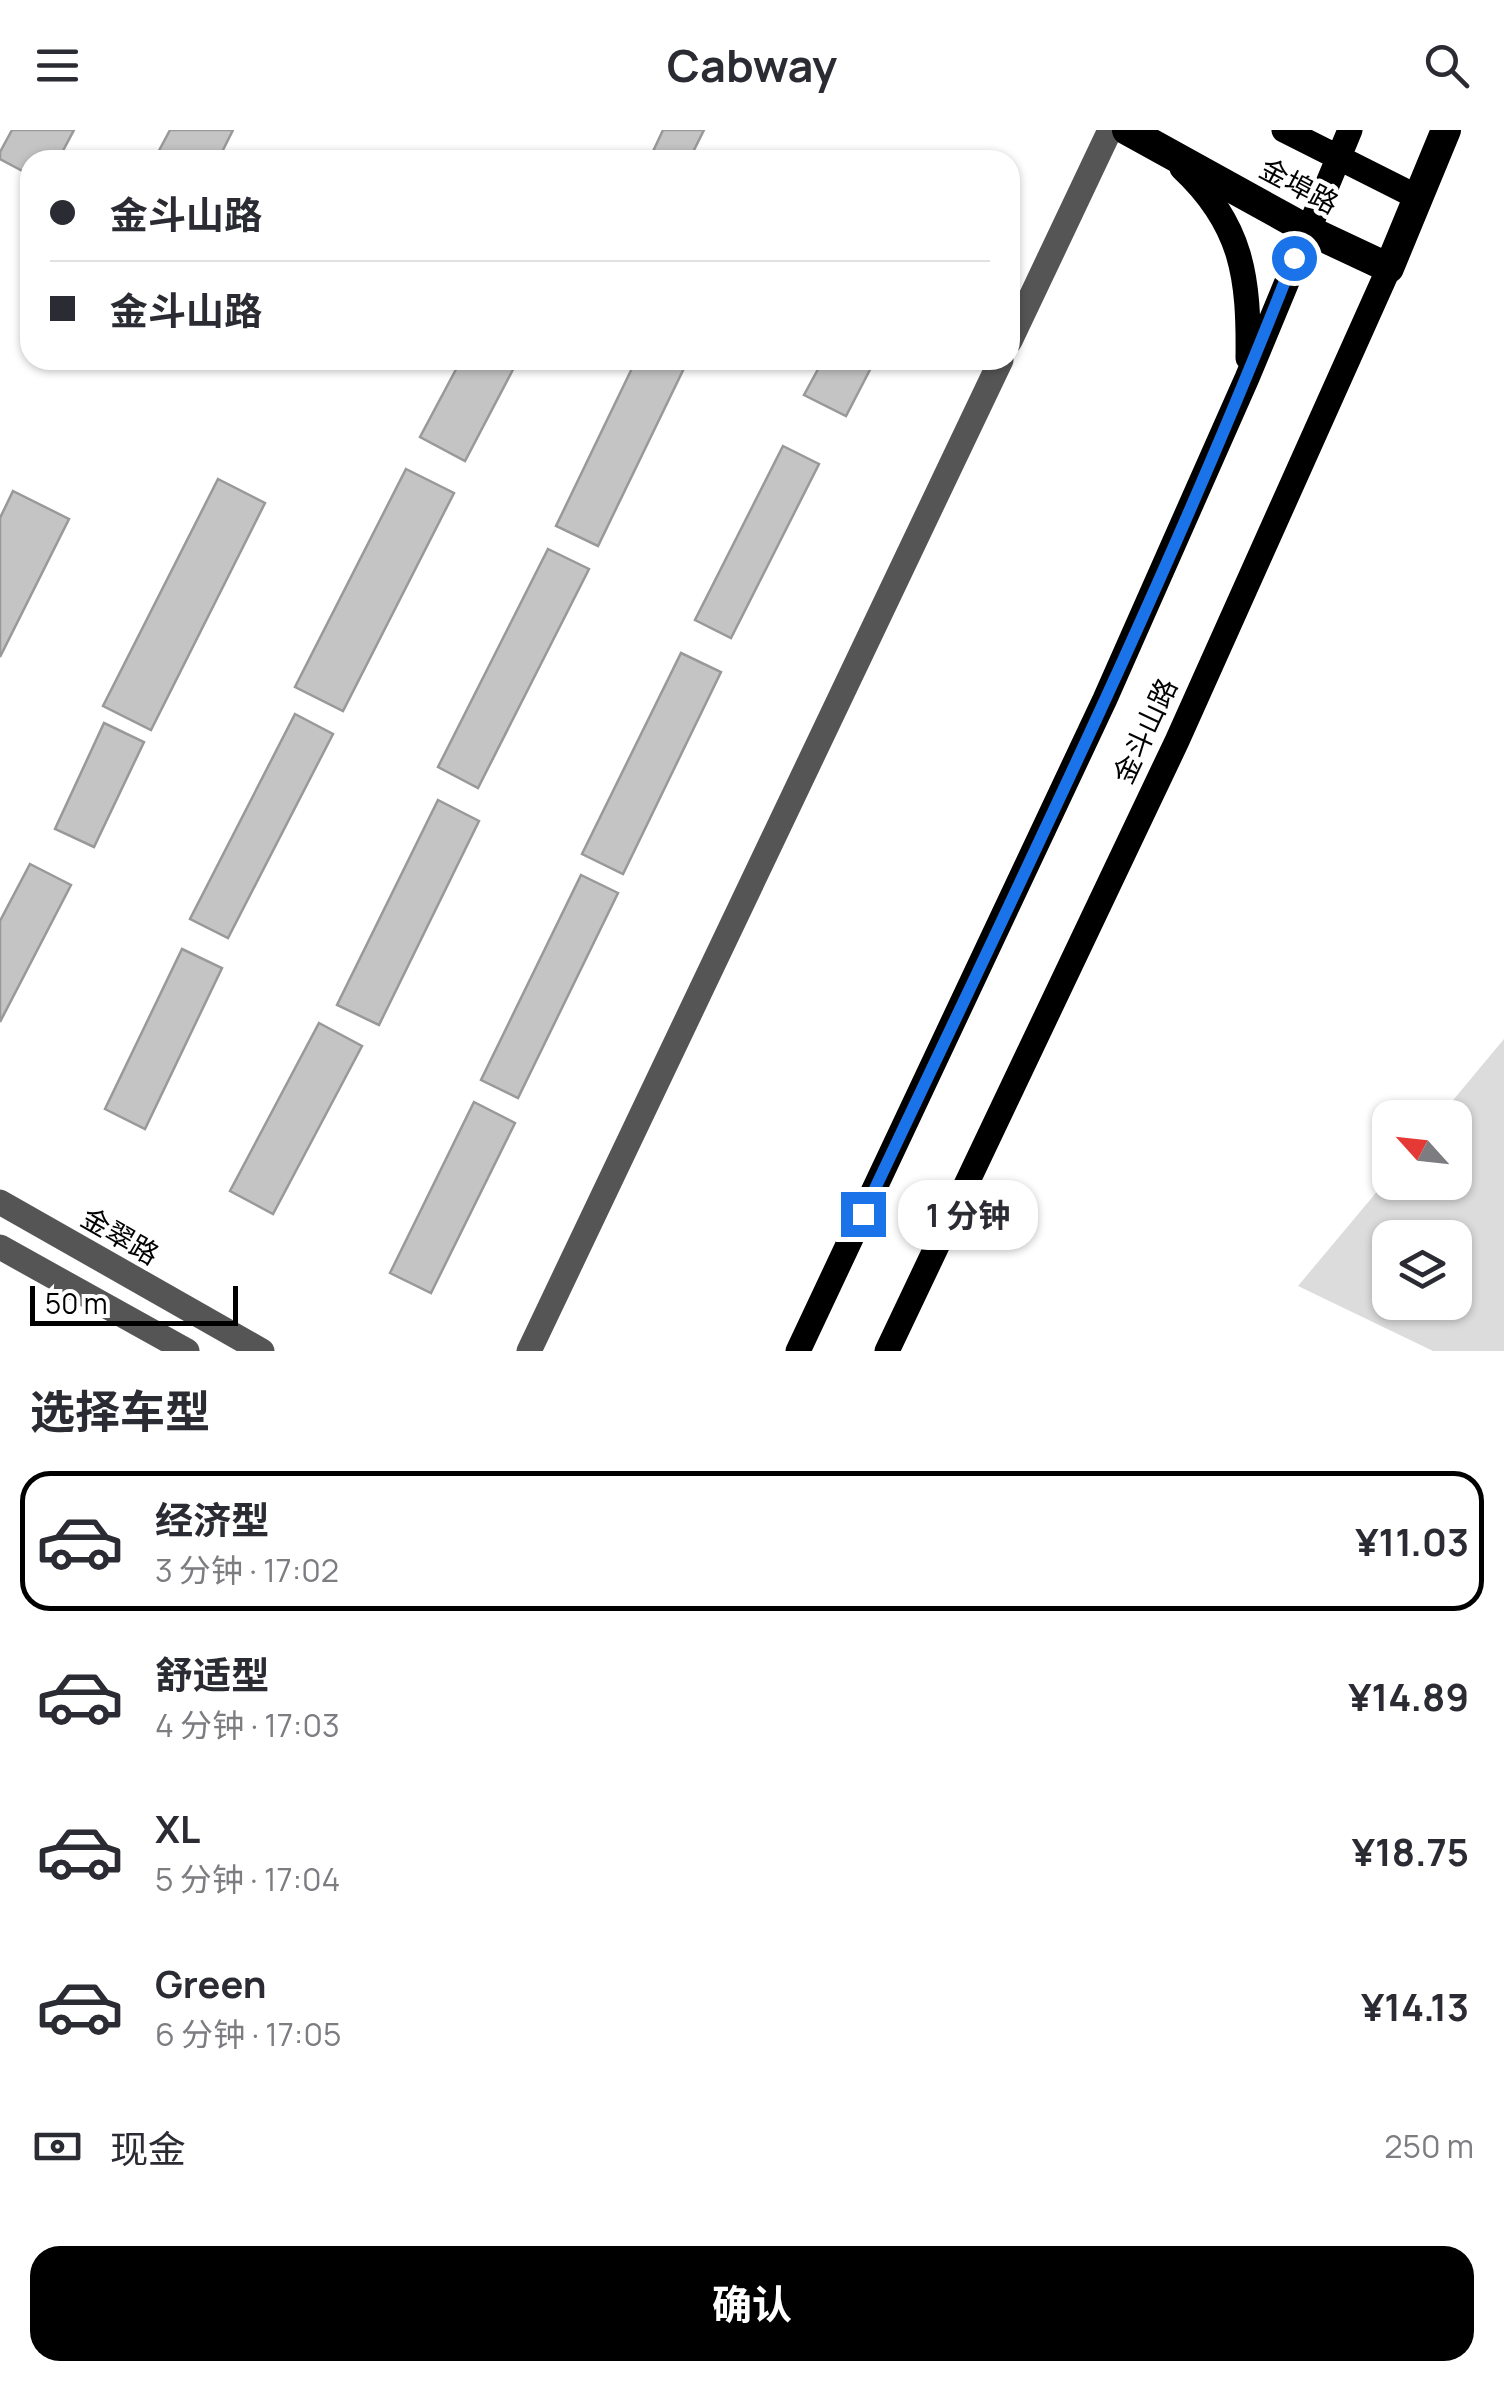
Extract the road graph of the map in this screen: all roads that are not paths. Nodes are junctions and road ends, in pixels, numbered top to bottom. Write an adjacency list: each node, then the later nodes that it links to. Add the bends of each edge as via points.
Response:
1 (1110, 130): 11 (street)
2 (1127, 130): 6 (highway, 金埠路)
3 (1284, 130): 7 (main road, 金埠路)
4 (1350, 130): 7 (main road, 金斗山路)
5 (1446, 130): 8 (highway, 金斗山路)
6 (1164, 151): 9 (highway, 金埠路); 13 (main road, via 1223,213 1237,245 1248,319)
7 (1338, 160): 8 (main road, 金埠路); 9 (main road, 金斗山路)
8 (1418, 198): 10 (highway, 金斗山路)
9 (1306, 229): 10 (highway, 金埠路); 13 (main road, 金斗山路)
10 (1389, 268): 20 (main road, 金斗山路, via 1177,741)
11 (1020, 320)
12 (996, 370): 18 (street)
13 (1247, 378): 19 (main road, 金斗山路, via 1105,698)
14 (0, 1202): 17 (street, 金翠路)
15 (0, 1247): 16 (street)
16 (187, 1351)
17 (262, 1351)
18 (529, 1351)
19 (798, 1351)
20 (886, 1351)

